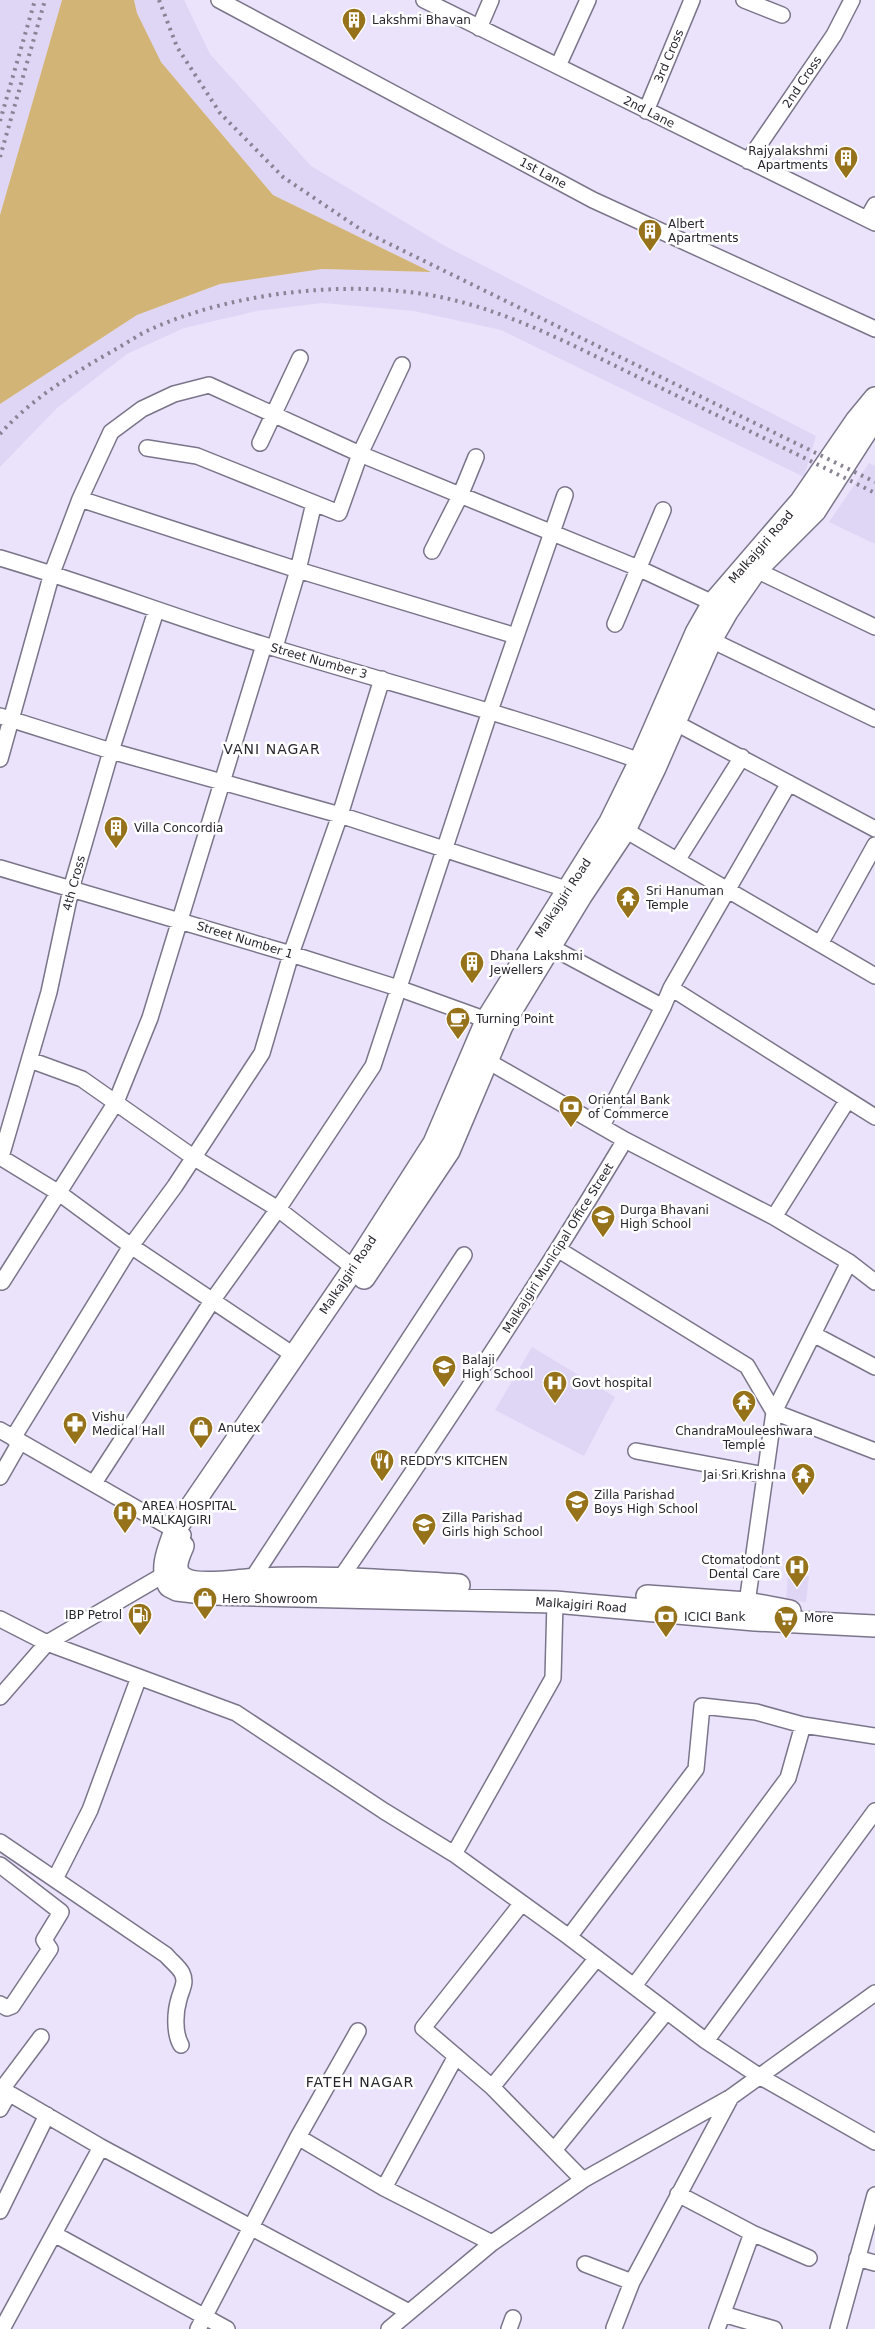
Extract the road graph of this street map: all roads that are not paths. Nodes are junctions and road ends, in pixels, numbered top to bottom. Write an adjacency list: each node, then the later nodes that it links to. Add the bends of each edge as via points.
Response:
1 (219, 0): 15 (street, 1st Lane, via 593,200)
2 (424, 0): 9 (street, 2nd Lane)
3 (491, 0): 9 (street)
4 (588, 0): 10 (street)
5 (692, 0): 11 (street, 3rd Cross)
6 (744, 0): 8 (street)
7 (852, 0): 12 (street, 2nd Cross, via 834,35)
8 (782, 16)
9 (479, 28): 10 (street, 2nd Lane)
10 (558, 66): 11 (street, 2nd Lane)
11 (646, 111): 12 (street, 2nd Lane)
12 (748, 161): 14 (street, 2nd Lane)
13 (875, 205): 14 (street)
14 (871, 221)
15 (875, 329)
16 (300, 358): 19 (street)
17 (402, 365): 23 (street)
18 (875, 398): 37 (main road, Malkajgiri Road, via 801,501)
19 (274, 414): 21 (street); 23 (street); 27 (street, via 209,385 174,394 142,409 111,432)
20 (875, 421): 35 (main road, Malkajgiri Road, via 815,511)
21 (260, 443)
22 (146, 448): 28 (street, via 197,456)
23 (360, 454): 26 (street); 28 (street, via 339,513)
24 (476, 457): 26 (street)
25 (565, 495): 30 (street)
26 (460, 496): 30 (street); 31 (street)
27 (80, 498): 34 (street); 36 (street)
28 (314, 504): 34 (street)
29 (663, 510): 33 (street)
30 (551, 534): 33 (street); 41 (street)
31 (432, 551)
32 (0, 558): 36 (street, Street Number 3)
33 (638, 568): 37 (street); 39 (street)
34 (298, 570): 41 (street); 43 (street)
35 (756, 570): 40 (street); 42 (main road, Malkajgiri Road)
36 (52, 573): 38 (street, Street Number 3); 46 (street)
37 (713, 603): 52 (main road, Malkajgiri Road, via 696,633)
38 (156, 611): 43 (street, Street Number 3); 49 (street, 4th Cross)
39 (615, 624)
40 (875, 627)
41 (516, 636): 45 (street)
42 (711, 640): 47 (street); 48 (main road, Malkajgiri Road)
43 (270, 646): 44 (street, Street Number 3); 53 (street)
44 (382, 679): 45 (street, Street Number 3); 55 (street)
45 (490, 711): 52 (street, Street Number 3); 59 (street)
46 (6, 717): 49 (street); 51 (street)
47 (875, 719)
48 (674, 722): 50 (street); 57 (main road, Malkajgiri Road)
49 (111, 750): 53 (street); 63 (street, 4th Cross)
50 (742, 758): 54 (street); 60 (street)
51 (0, 759)
52 (640, 761): 64 (main road, Malkajgiri Road, via 610,822)
53 (222, 781): 55 (street); 65 (street)
54 (789, 783): 56 (street); 62 (street)
55 (340, 815): 59 (street); 68 (street)
56 (875, 829)
57 (625, 830): 60 (street); 67 (main road, Malkajgiri Road)
58 (875, 845): 66 (street)
59 (445, 849): 64 (street); 70 (street)
60 (678, 859): 62 (street)
61 (0, 868): 63 (street, Street Number 1)
62 (729, 889): 66 (street); 71 (street)
63 (71, 890): 65 (street, Street Number 1); 75 (street, 4th Cross, via 49,992)
64 (569, 890): 73 (main road, Malkajgiri Road, via 537,938)
65 (180, 920): 68 (street, Street Number 1); 77 (street, via 150,1018)
66 (820, 944): 69 (street)
67 (551, 947): 72 (street); 73 (main road, Malkajgiri Road)
68 (291, 954): 70 (street, Street Number 1); 82 (street, via 262,1053)
69 (875, 976)
70 (398, 988): 73 (street, Street Number 1); 84 (street, via 372,1066)
71 (671, 988): 72 (street); 76 (street)
72 (663, 1007): 79 (street)
73 (494, 1023): 74 (main road, Malkajgiri Road)
74 (479, 1056): 79 (street); 90 (main road, Malkajgiri Road, via 434,1143); 94 (main road, Malkajgiri Road, via 449,1151)
75 (30, 1060): 77 (street, via 82,1079); 81 (street, 4th Cross)
76 (847, 1101): 78 (street); 85 (street)
77 (116, 1102): 82 (street); 83 (street)
78 (875, 1117)
79 (602, 1126): 80 (street)
80 (625, 1140): 85 (street); 87 (street, Malkajgiri Municipal Office Street)
81 (1, 1157): 83 (street)
82 (193, 1157): 84 (street); 86 (street)
83 (59, 1193): 86 (street); 91 (street)
84 (278, 1210): 90 (street); 93 (street)
85 (774, 1217): 89 (street)
86 (131, 1246): 93 (street); 100 (street)
87 (559, 1250): 98 (street, via 747,1366); 108 (street, Malkajgiri Municipal Office Street, via 444,1428)
88 (464, 1255): 109 (street)
89 (849, 1262): 92 (street); 95 (street)
90 (354, 1268): 94 (main road, Malkajgiri Road)
91 (2, 1282)
92 (875, 1282)
93 (212, 1301): 96 (street); 105 (street)
94 (333, 1311): 96 (main road, Malkajgiri Road); 106 (main road, Malkajgiri Road)
95 (813, 1334): 97 (street); 98 (street)
96 (294, 1356): 106 (main road, Malkajgiri Road)
97 (875, 1367)
98 (774, 1412): 102 (street); 103 (street)
99 (0, 1430): 100 (street)
100 (17, 1440): 104 (street); 105 (street)
101 (636, 1451): 103 (street)
102 (875, 1451)
103 (764, 1475): 111 (street)
104 (0, 1477)
105 (94, 1483): 106 (street)
106 (182, 1534): 107 (main road, Malkajgiri Road, via 168,1548)
107 (171, 1571): 109 (main road, Malkajgiri Road, via 189,1581 204,1583); 110 (main road, Malkajgiri Road, via 169,1586 176,1590 211,1594); 115 (street)
108 (340, 1579): 109 (main road, Malkajgiri Road); 111 (main road, Malkajgiri Road)
109 (252, 1580)
110 (555, 1602): 113 (main road, Malkajgiri Road, via 755,1620); 122 (street, via 553,1678)
111 (747, 1603): 113 (main road, Malkajgiri Road)
112 (0, 1619): 115 (street)
113 (829, 1622): 114 (main road, Malkajgiri Road)
114 (875, 1626)
115 (47, 1643): 116 (street); 117 (street)
116 (139, 1677): 122 (street, via 236,1713 384,1812); 124 (street, via 90,1810)
117 (0, 1697)
118 (803, 1724): 119 (street); 126 (street, via 756,1712 702,1706 696,1769); 128 (street, via 788,1778)
119 (875, 1736)
120 (875, 1811): 134 (street)
121 (0, 1842): 124 (street)
122 (454, 1854): 125 (street)
123 (0, 1865): 130 (street, via 61,1912 44,1940 50,1949 12,2006 7,2008)
124 (55, 1879): 135 (street, via 166,1955 182,1973 185,1986 177,2011 177,2038)
125 (522, 1903): 126 (street); 136 (street, via 423,2028)
126 (569, 1937): 127 (street)
127 (597, 1958): 128 (street); 138 (street)
128 (634, 1986): 131 (street)
129 (875, 1993): 137 (street)
130 (0, 2004)
131 (667, 2011): 134 (street); 146 (street)
132 (358, 2032): 143 (street)
133 (41, 2037): 139 (street)
134 (706, 2041): 137 (street)
135 (181, 2045)
136 (456, 2056): 138 (street); 148 (street)
137 (759, 2076): 140 (street); 144 (street)
138 (492, 2087): 146 (street)
139 (3, 2090): 141 (street); 142 (street)
140 (731, 2097): 147 (street); 149 (street)
141 (0, 2109)
142 (47, 2116): 145 (street); 151 (street)
143 (298, 2137): 148 (street); 152 (street)
144 (875, 2142)
145 (101, 2148): 152 (street); 154 (street)
146 (555, 2149): 147 (street)
147 (583, 2180): 155 (street)
148 (384, 2188): 155 (street)
149 (678, 2194): 153 (street); 160 (street)
150 (875, 2195): 157 (street)
151 (0, 2211)
152 (251, 2228): 161 (street); 163 (street)
153 (752, 2233): 156 (street); 162 (street)
154 (54, 2234): 163 (street); 164 (street)
155 (492, 2242): 161 (street)
156 (810, 2258)
157 (857, 2258): 158 (street); 170 (street)
158 (875, 2263)
159 (585, 2264): 160 (street)
160 (632, 2282): 165 (street)
161 (409, 2312): 167 (street)
162 (723, 2314): 168 (street); 169 (street)
163 (201, 2322): 166 (street)
164 (8, 2327)
165 (614, 2328)
166 (227, 2329)
167 (389, 2329)
168 (718, 2329)
169 (774, 2329)
170 (838, 2329)

